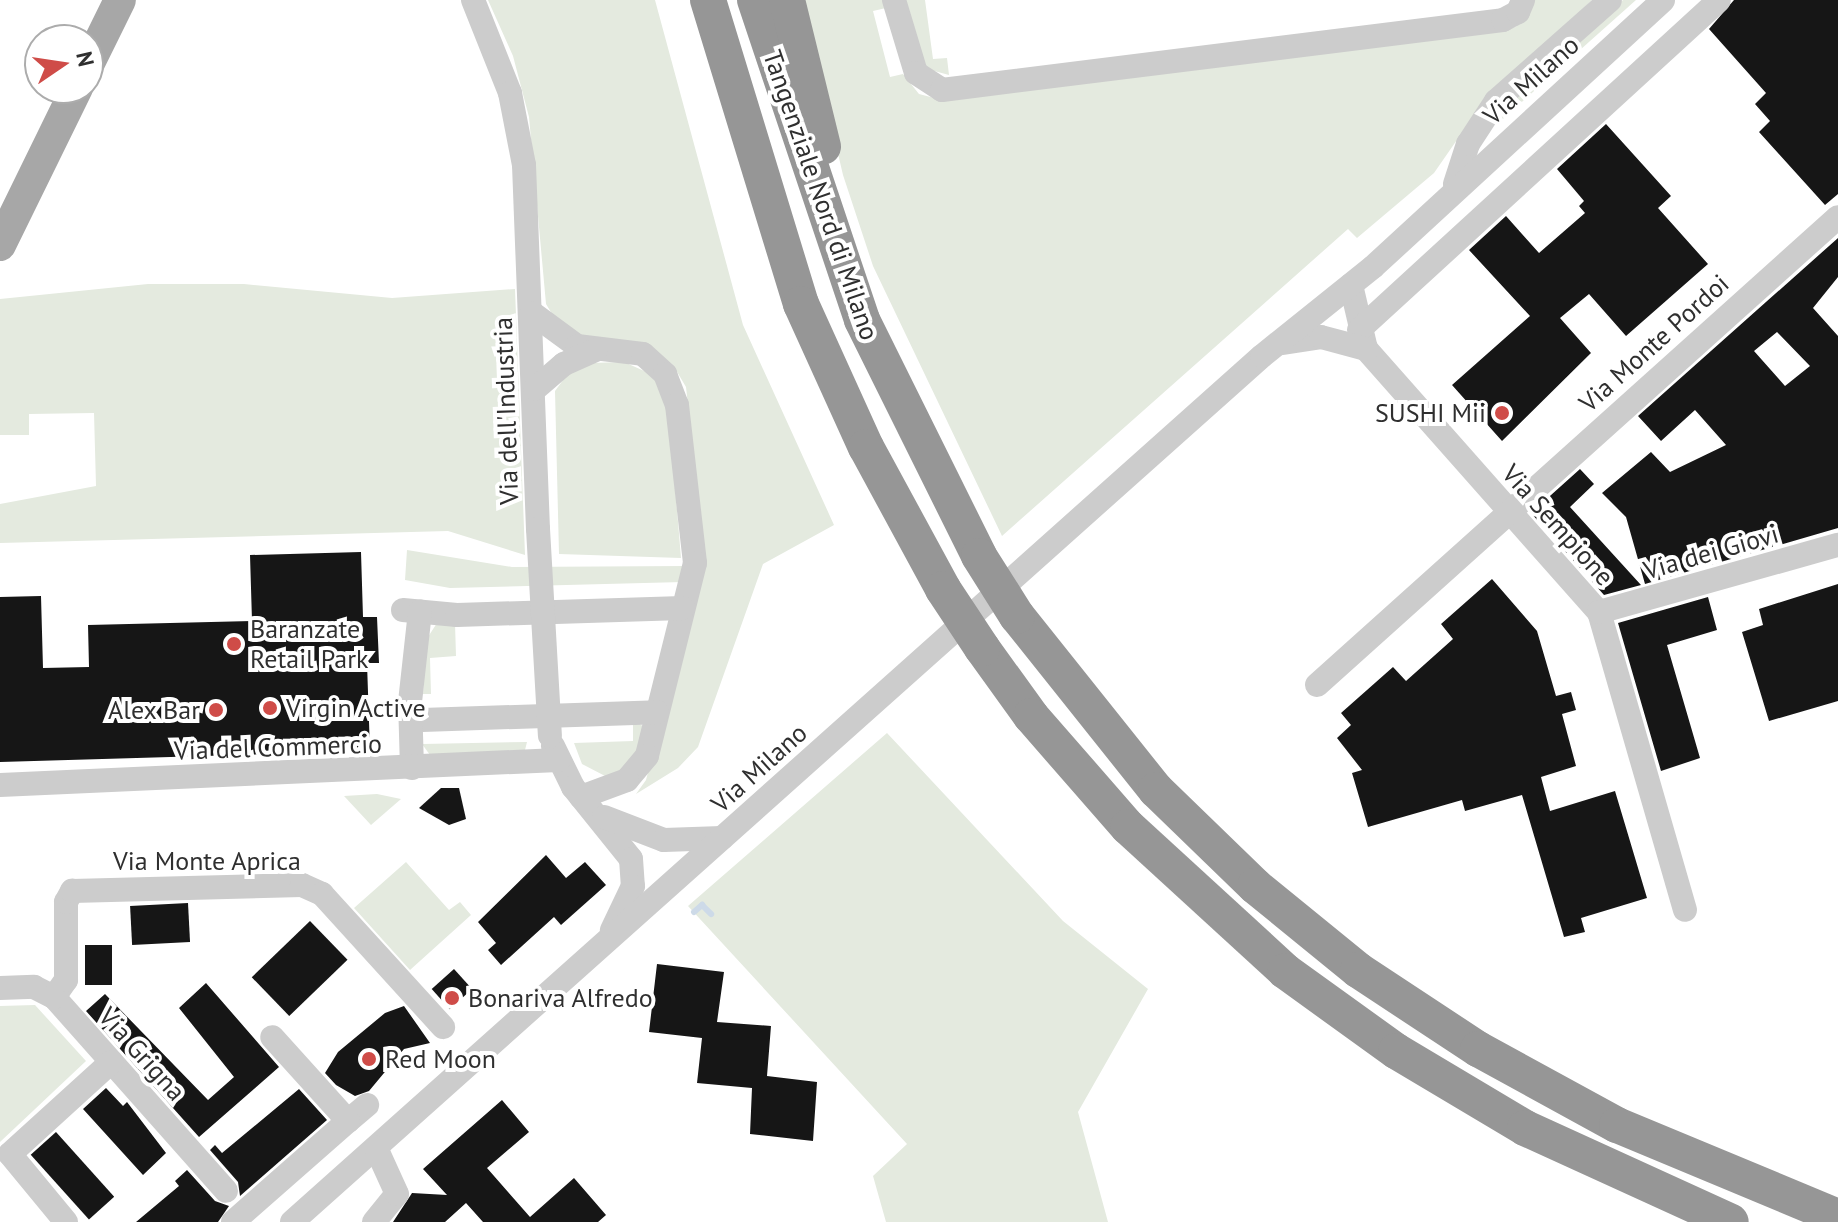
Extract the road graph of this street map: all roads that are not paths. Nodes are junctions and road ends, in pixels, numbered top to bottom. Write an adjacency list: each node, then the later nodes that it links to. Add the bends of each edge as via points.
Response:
1 (120, 0): 12 (main road)
2 (473, 0): 19 (street, Via dell'Industria, via 498,57 519,132)
3 (693, 0): 14 (highway)
4 (708, 0): 14 (highway, Tangenziale Nord di Milano)
5 (755, 0): 26 (highway, Tangenziale Nord di Milano, via 862,320)
6 (787, 0): 26 (highway, via 853,245)
7 (894, 0): 11 (street, via 916,73 942,90)
8 (1663, 0): 15 (street, Via Milano)
9 (1719, 0): 20 (street)
10 (1603, 5): 15 (street, via 1496,101)
11 (1514, 6)
12 (104, 32)
13 (69, 104): 17 (main road)
14 (754, 164): 55 (highway, Tangenziale Nord di Milano, bridge, via 832,376 943,589 1031,716 1128,827 1285,971 1396,1051 1525,1128)
15 (1445, 194): 18 (street, Via Milano); 22 (street, Via Milano, via 1363,256)
16 (1838, 217): 24 (street, Via Monte Pordoi)
17 (0, 245)
18 (1351, 285): 20 (street); 22 (street, Via Milano)
19 (532, 313): 21 (street, via 548,330); 23 (street, Via dell'Industria)
20 (1363, 340): 22 (street, via 1321,337); 24 (street, Via Sempione)
21 (596, 350): 23 (street, via 564,364); 27 (street, via 643,354 671,387 695,563)
22 (1269, 350): 36 (street, Via Milano)
23 (535, 389): 32 (street, Via dell'Industria, bridge, via 550,736)
24 (1507, 511): 28 (street, Via Sempione); 29 (street, Via Monte Pordoi)
25 (1838, 545): 28 (street, Via dei Giovi)
26 (979, 556): 50 (highway, Tangenziale Nord di Milano, bridge, via 1017,616 1156,790 1255,886 1358,970 1478,1049 1617,1125)
27 (683, 608): 30 (street); 33 (street, via 412,611)
28 (1599, 612): 37 (street, Via Sempione)
29 (1317, 685)
30 (657, 712): 31 (street); 35 (street, via 647,756 635,774)
31 (422, 720)
32 (558, 760): 33 (street, Via del Commercio); 35 (street, Via dell'Industria)
33 (412, 768): 34 (street, Via del Commercio)
34 (0, 785)
35 (589, 806): 36 (street, via 664,840); 38 (street, Via dell'Industria, via 628,850 634,871)
36 (722, 838): 38 (street, Via Milano)
37 (1685, 910)
38 (607, 942): 46 (street, Via Milano)
39 (0, 988): 40 (street, via 34,987)
40 (54, 997): 41 (street, Via Monte Aprica, via 66,980 66,902 72,891 302,885 322,894); 43 (street, Via Grigna)
41 (443, 1027)
42 (272, 1037): 45 (street)
43 (111, 1062): 48 (street, Via Grigna); 51 (street, via 10,1154)
44 (367, 1105): 45 (street)
45 (348, 1121): 47 (street)
46 (376, 1148): 49 (street, Via Milano); 54 (street, via 397,1194)
47 (292, 1169): 49 (street); 52 (street)
48 (226, 1191)
49 (318, 1199): 53 (street, Via Milano)
50 (1838, 1217)
51 (66, 1222)
52 (233, 1222)
53 (292, 1222)
54 (374, 1222)
55 (1731, 1222)

